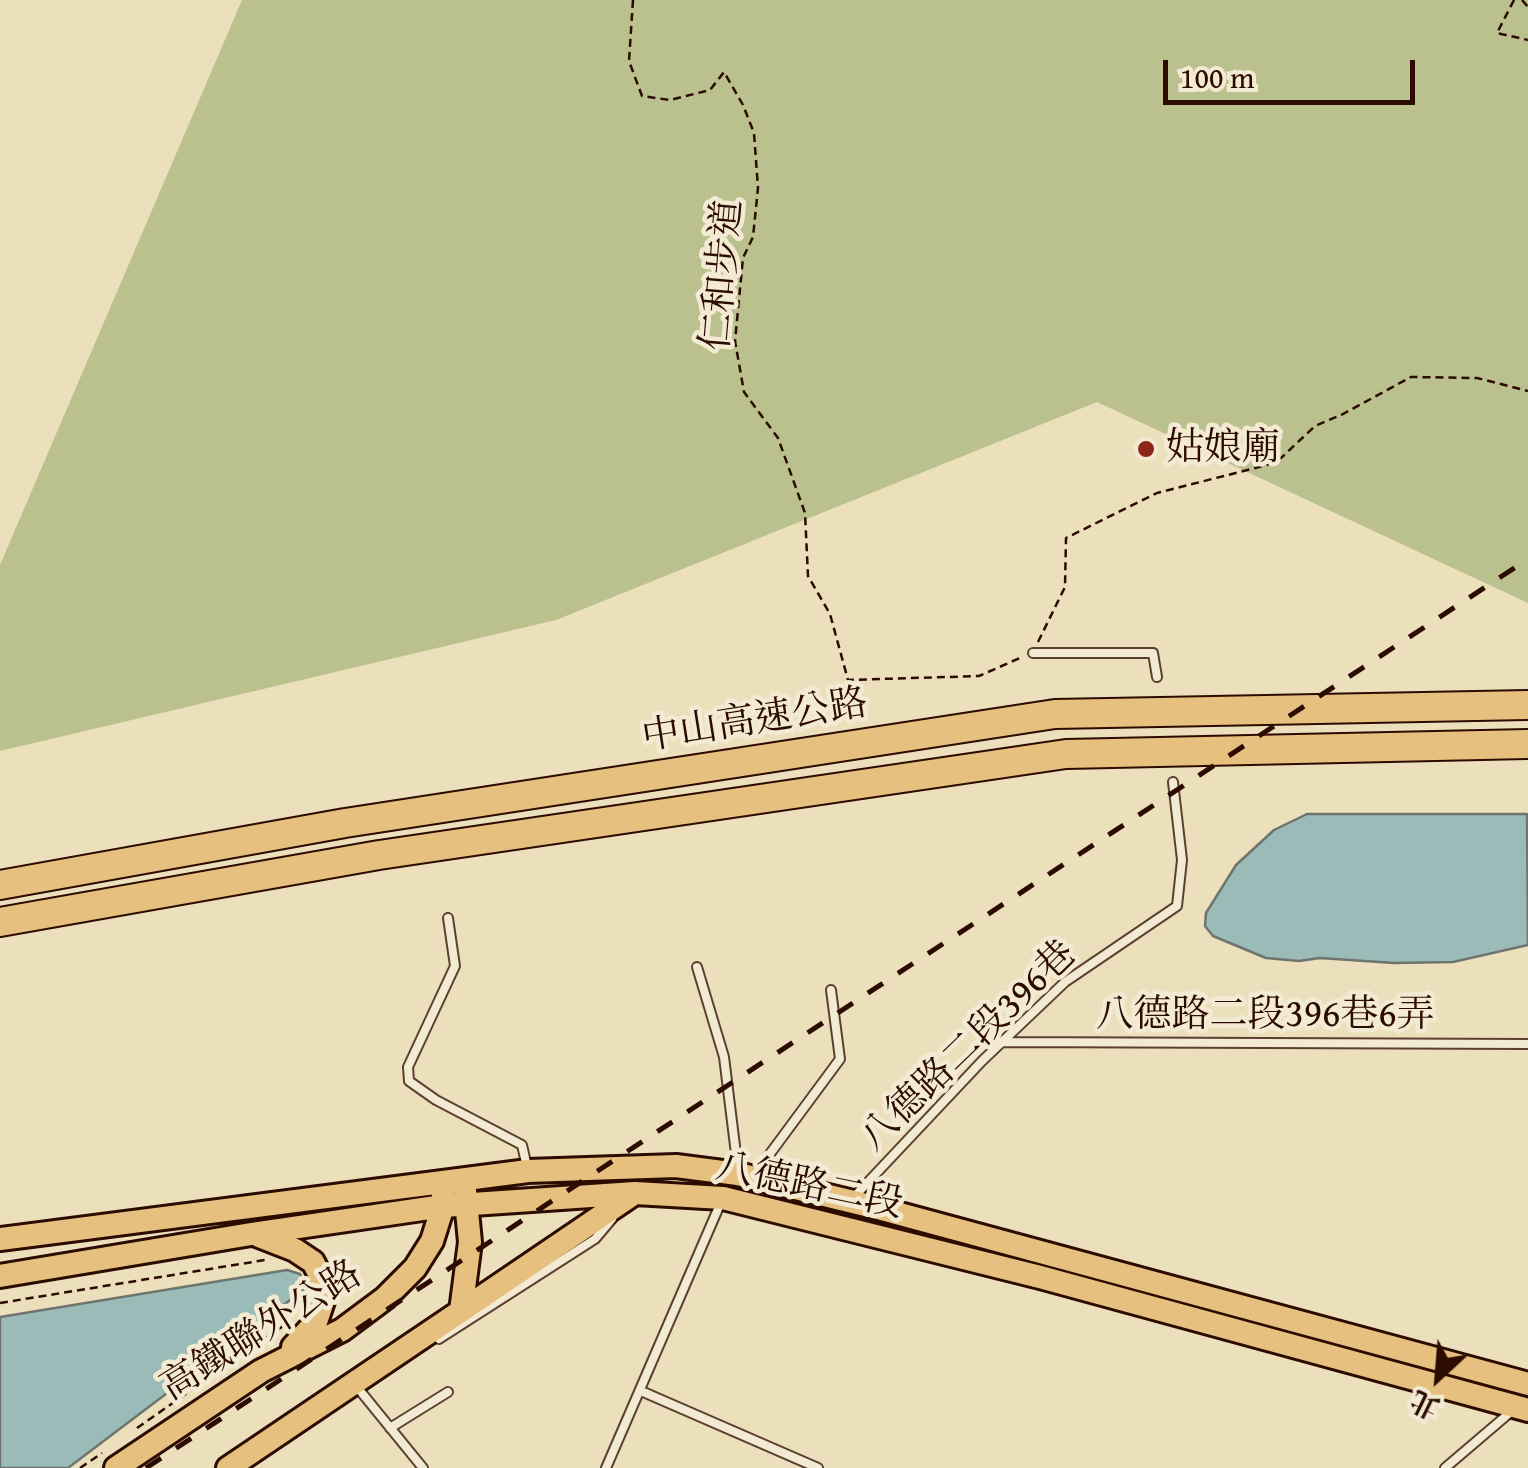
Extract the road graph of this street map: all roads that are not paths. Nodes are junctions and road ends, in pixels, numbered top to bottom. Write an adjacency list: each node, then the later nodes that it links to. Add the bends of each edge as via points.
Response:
1 (1033, 653): 2 (lane, via 1153,654)
2 (1158, 678)
3 (1528, 705): 6 (highway, 中山高速公路, via 1054,714 345,823)
4 (1528, 744): 8 (highway, 中山高速公路, via 1066,754 380,855)
5 (1173, 782): 11 (lane, 八德路二段396巷, via 1182,860 1177,906 1065,982)
6 (0, 885)
7 (448, 918): 13 (lane, via 455,966 408,1068 409,1080 522,1145)
8 (0, 922)
9 (697, 967): 14 (lane, via 724,1056)
10 (831, 990): 14 (lane, via 840,1059)
11 (1003, 1042): 12 (lane, 八德路二段396巷6弄); 18 (lane, 八德路二段396巷)
12 (1528, 1044)
13 (528, 1171): 14 (main road, 八德路二段, via 676,1166); 16 (main road, 八德路二段)
14 (745, 1176): 18 (main road, 八德路二段)
15 (635, 1193): 16 (main road, 八德路二段); 17 (main road, 八德路二段); 22 (main road); 25 (lane, via 594,1239)
16 (454, 1194): 19 (main road, 八德路二段); 20 (main road, 八德路二段); 22 (main road, via 470,1242); 23 (main road, 高鐵聯外公路, via 415,1268 385,1298 342,1330)
17 (723, 1198): 26 (lane); 28 (main road, 八德路二段)
18 (850, 1201): 24 (main road, 八德路二段)
19 (251, 1234): 21 (main road, 八德路二段); 23 (main road, via 295,1250 323,1280 316,1322)
20 (0, 1240)
21 (0, 1276)
22 (462, 1312): 25 (main road)
23 (261, 1371): 30 (main road, 高鐵聯外公路)
24 (1528, 1384)
25 (357, 1387): 29 (lane); 32 (main road)
26 (641, 1390): 31 (lane); 34 (lane)
27 (448, 1392): 29 (lane)
28 (1522, 1408): 36 (lane)
29 (390, 1428): 33 (lane)
30 (114, 1457)
31 (806, 1466): 35 (lane)
32 (228, 1468)
33 (423, 1468)
34 (606, 1468)
35 (818, 1468)
36 (1446, 1468)

